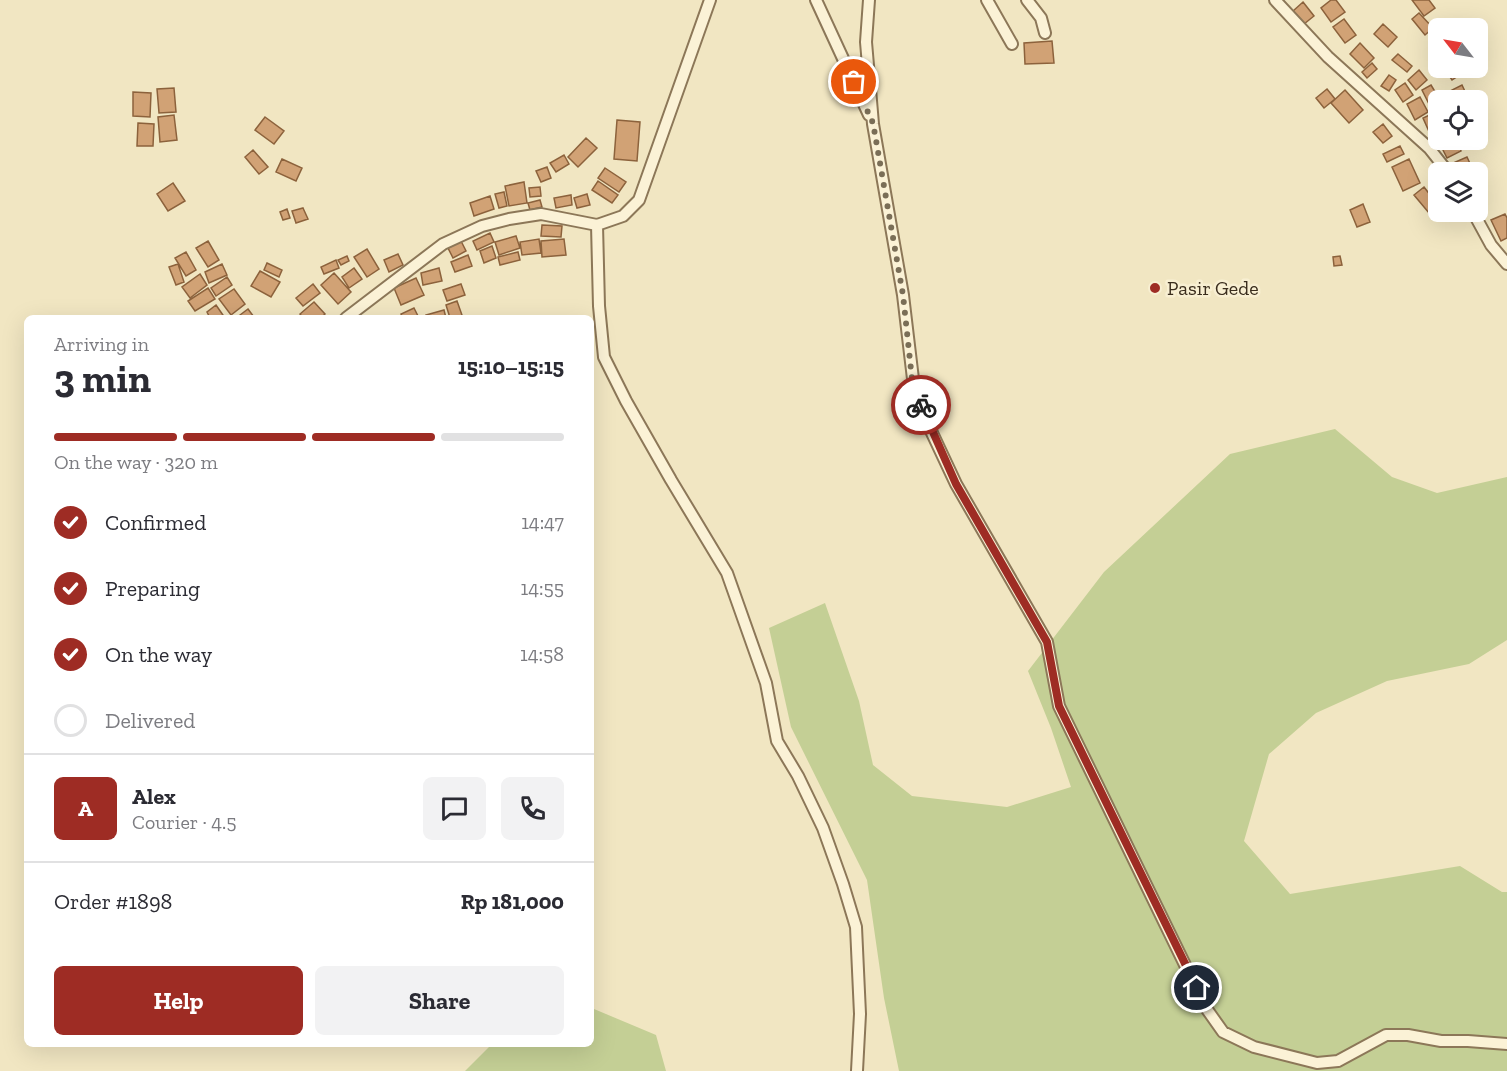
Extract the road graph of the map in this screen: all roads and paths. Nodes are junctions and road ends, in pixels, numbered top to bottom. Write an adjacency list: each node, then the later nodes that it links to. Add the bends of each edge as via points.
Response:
1 (710, 0): 12 (street, via 639,200 623,216)
2 (816, 0): 9 (street)
3 (869, 0): 9 (street, via 866,42)
4 (987, 0): 8 (street)
5 (1027, 0): 7 (street, via 1041,18)
6 (1275, 0): 10 (street, via 1328,57)
7 (1045, 33)
8 (1012, 44)
9 (873, 123): 15 (street, via 903,295 912,379 925,418 956,484 1047,642 1059,706 1206,1008 1223,1032 1254,1047 1317,1063 1338,1061 1386,1035)
10 (1440, 162)
11 (1478, 222): 13 (street)
12 (597, 225): 14 (street, via 541,214 482,226 442,244); 16 (street, via 604,357 643,431 728,573 766,683 777,741 823,828 843,884 856,927 860,1014)
13 (1507, 264)
14 (350, 315)
15 (1507, 1044)
16 (857, 1071)

